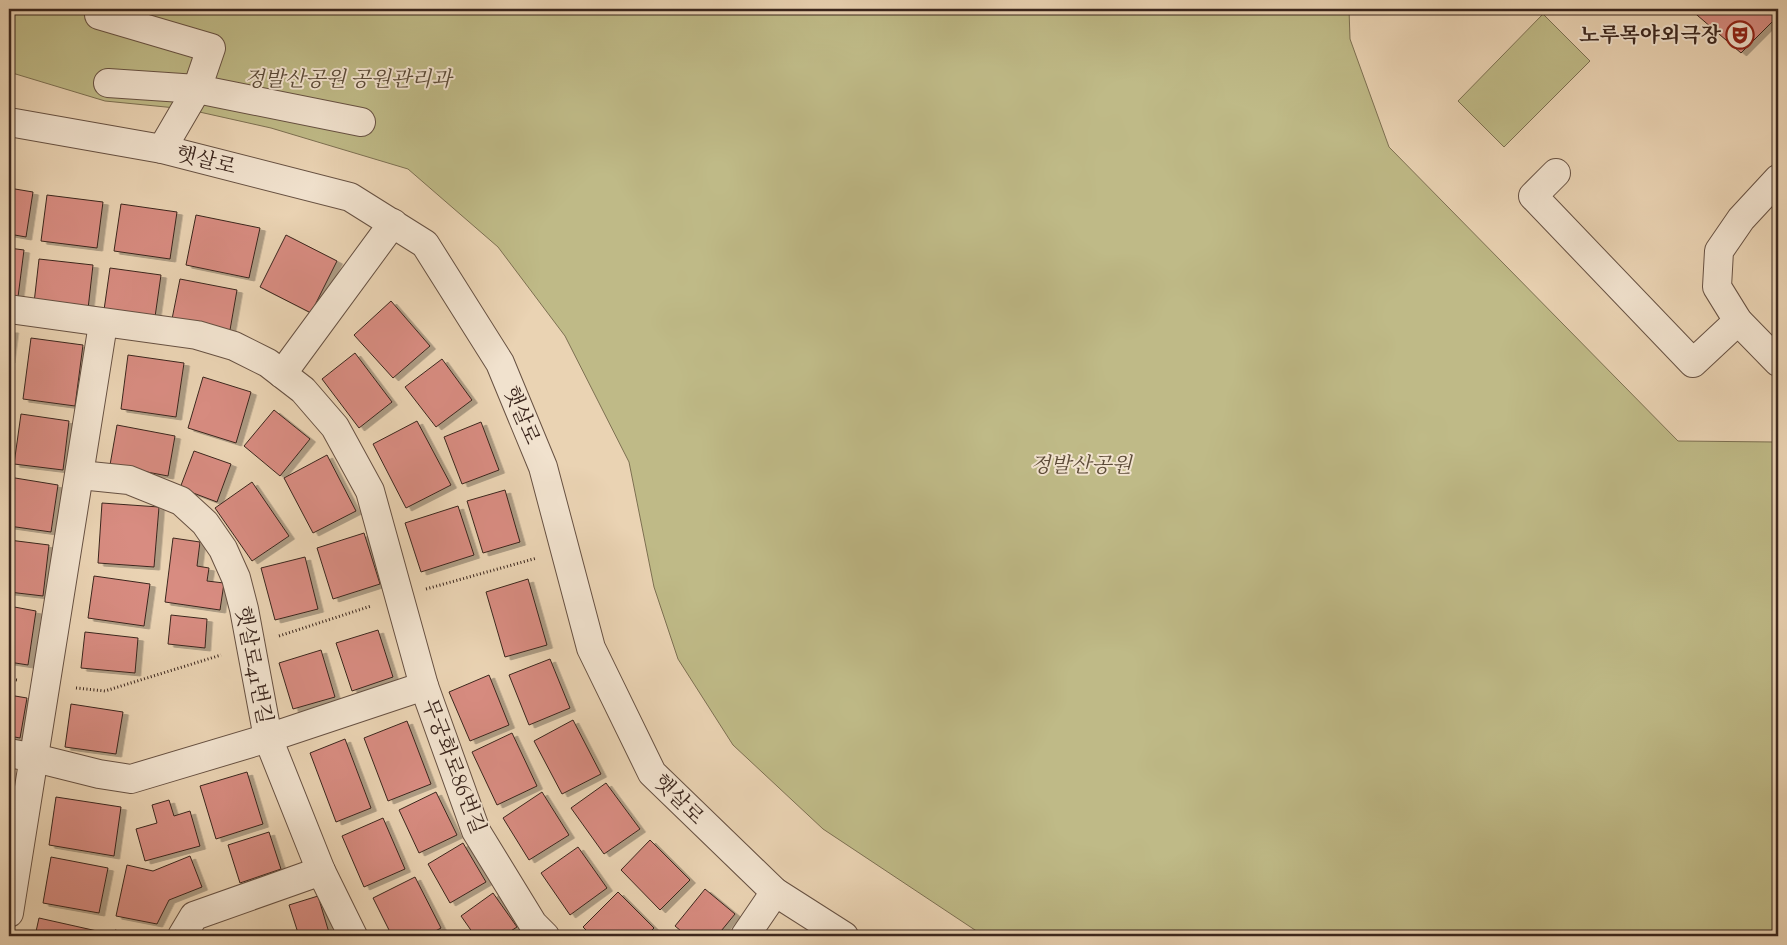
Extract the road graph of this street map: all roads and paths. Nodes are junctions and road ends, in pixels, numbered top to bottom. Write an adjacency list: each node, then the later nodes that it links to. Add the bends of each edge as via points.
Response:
1 (99, 15): 3 (street, via 211,48)
2 (108, 83): 3 (street)
3 (197, 89): 5 (street); 6 (street)
4 (9, 122): 6 (street, 햇살로)
5 (361, 122)
6 (162, 149): 9 (street, 햇살로, via 350,197)
7 (1556, 173): 11 (street, via 1533,196 1692,363)
8 (1778, 179): 11 (street, via 1741,219 1719,251 1717,287)
9 (393, 224): 14 (street); 28 (street, 햇살로, via 425,244 500,363 543,467 591,648 652,773)
10 (9, 309): 12 (street)
11 (1738, 321): 13 (street)
12 (103, 324): 14 (street, via 196,335 234,346 268,362); 15 (street)
13 (1778, 362)
14 (282, 374): 23 (street, 무궁화로86번길, via 303,390 335,428 370,491)
15 (80, 475): 25 (street, 햇살로41번길, via 129,480 181,501 205,523 223,549 236,578); 26 (street)
16 (537, 558): 17 (path)
17 (426, 589)
18 (371, 606): 19 (path)
19 (276, 637)
20 (220, 655): 24 (path, via 105,691)
21 (9, 679): 22 (path)
22 (17, 680)
23 (424, 686): 25 (street); 30 (street, 무궁화로86번길, via 476,831)
24 (76, 688)
25 (268, 738): 26 (street, via 131,779); 27 (street, 햇살로41번길)
26 (22, 756): 29 (street)
27 (321, 871): 31 (street, via 194,916); 32 (street, 햇살로41번길)
28 (775, 892): 33 (street); 34 (street, 햇살로)
29 (9, 913)
30 (534, 932)
31 (182, 936)
32 (353, 936)
33 (745, 936)
34 (844, 936)

